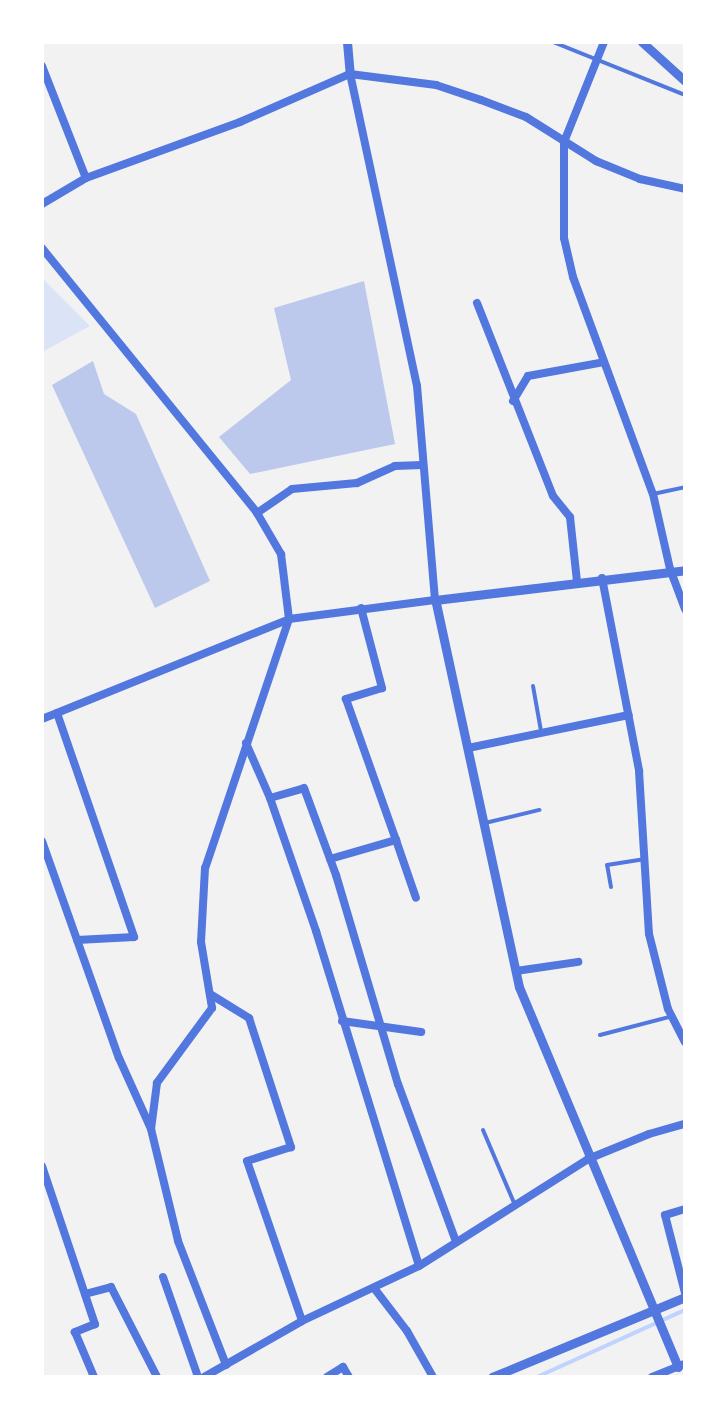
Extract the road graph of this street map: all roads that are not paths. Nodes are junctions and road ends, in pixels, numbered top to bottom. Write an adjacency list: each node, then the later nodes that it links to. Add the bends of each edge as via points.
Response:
1 (347, 42): 7 (street)
2 (553, 42): 5 (lane)
3 (604, 42): 5 (street)
4 (642, 42): 8 (street)
5 (598, 57): 9 (lane); 10 (street)
6 (42, 66): 11 (street)
7 (350, 74): 10 (street, via 436,85 526,117); 11 (street, via 240,122); 18 (street, via 417,386)
8 (685, 81)
9 (685, 95)
10 (564, 142): 12 (street, via 640,179); 16 (street, via 564,238)
11 (86, 178): 13 (street)
12 (685, 189)
13 (42, 204)
14 (42, 248): 21 (street)
15 (477, 303): 17 (street)
16 (604, 362): 17 (street, via 528,376); 20 (street)
17 (513, 401): 25 (street, via 553,496 570,517)
18 (422, 465): 21 (street, via 395,466 357,483 292,489); 26 (street)
19 (685, 487): 20 (lane)
20 (653, 494): 22 (street)
21 (257, 513): 29 (street, via 281,554)
22 (670, 569): 23 (street); 24 (street); 28 (street)
23 (685, 570)
24 (602, 578): 25 (street); 32 (street)
25 (577, 581): 26 (street)
26 (435, 600): 27 (street); 36 (street)
27 (361, 608): 29 (street); 40 (street, via 382,688 346,699)
28 (685, 609)
29 (289, 619): 31 (street); 35 (street)
30 (533, 686): 34 (lane)
31 (57, 713): 33 (street); 46 (street, via 134,937)
32 (629, 715): 34 (street); 43 (street, via 639,771)
33 (42, 719)
34 (541, 733): 36 (street)
35 (246, 742): 37 (street); 49 (street, via 205,868 201,942)
36 (468, 748): 39 (street)
37 (270, 798): 42 (street, via 304,788); 51 (street)
38 (539, 810): 39 (lane)
39 (485, 823): 48 (street)
40 (396, 840): 42 (street); 45 (street)
41 (42, 841): 46 (street)
42 (330, 859): 52 (street)
43 (644, 859): 44 (lane, via 607,865); 50 (street, via 649,934)
44 (611, 887)
45 (416, 898)
46 (77, 940): 57 (street)
47 (578, 962): 48 (street)
48 (516, 971): 59 (street)
49 (210, 994): 57 (street, via 212,1008 157,1083); 70 (street, via 249,1018 291,1147 247,1161)
50 (672, 1016): 54 (lane); 55 (street)
51 (342, 1021): 52 (street); 64 (street)
52 (382, 1027): 53 (street); 63 (street)
53 (421, 1032)
54 (600, 1035)
55 (685, 1042)
56 (685, 1124): 59 (street)
57 (151, 1129): 71 (street, via 178,1241)
58 (483, 1130): 61 (lane)
59 (588, 1159): 61 (street); 69 (street)
60 (42, 1166): 67 (street)
61 (515, 1205): 63 (street)
62 (685, 1209): 68 (street, via 665,1215)
63 (456, 1242): 64 (street)
64 (419, 1266): 66 (street)
65 (163, 1277): 75 (street)
66 (374, 1288): 70 (street); 78 (street)
67 (85, 1294): 73 (street, via 95,1324 75,1332); 74 (street, via 111,1287)
68 (685, 1295): 69 (street)
69 (651, 1309): 72 (street); 79 (street)
70 (302, 1321): 71 (street)
71 (226, 1365): 75 (street)
72 (682, 1369): 80 (street)
73 (94, 1377)
74 (157, 1377)
75 (201, 1377)
76 (327, 1377): 77 (street, via 343,1367)
77 (349, 1377)
78 (433, 1377)
79 (492, 1377)
80 (652, 1377)

